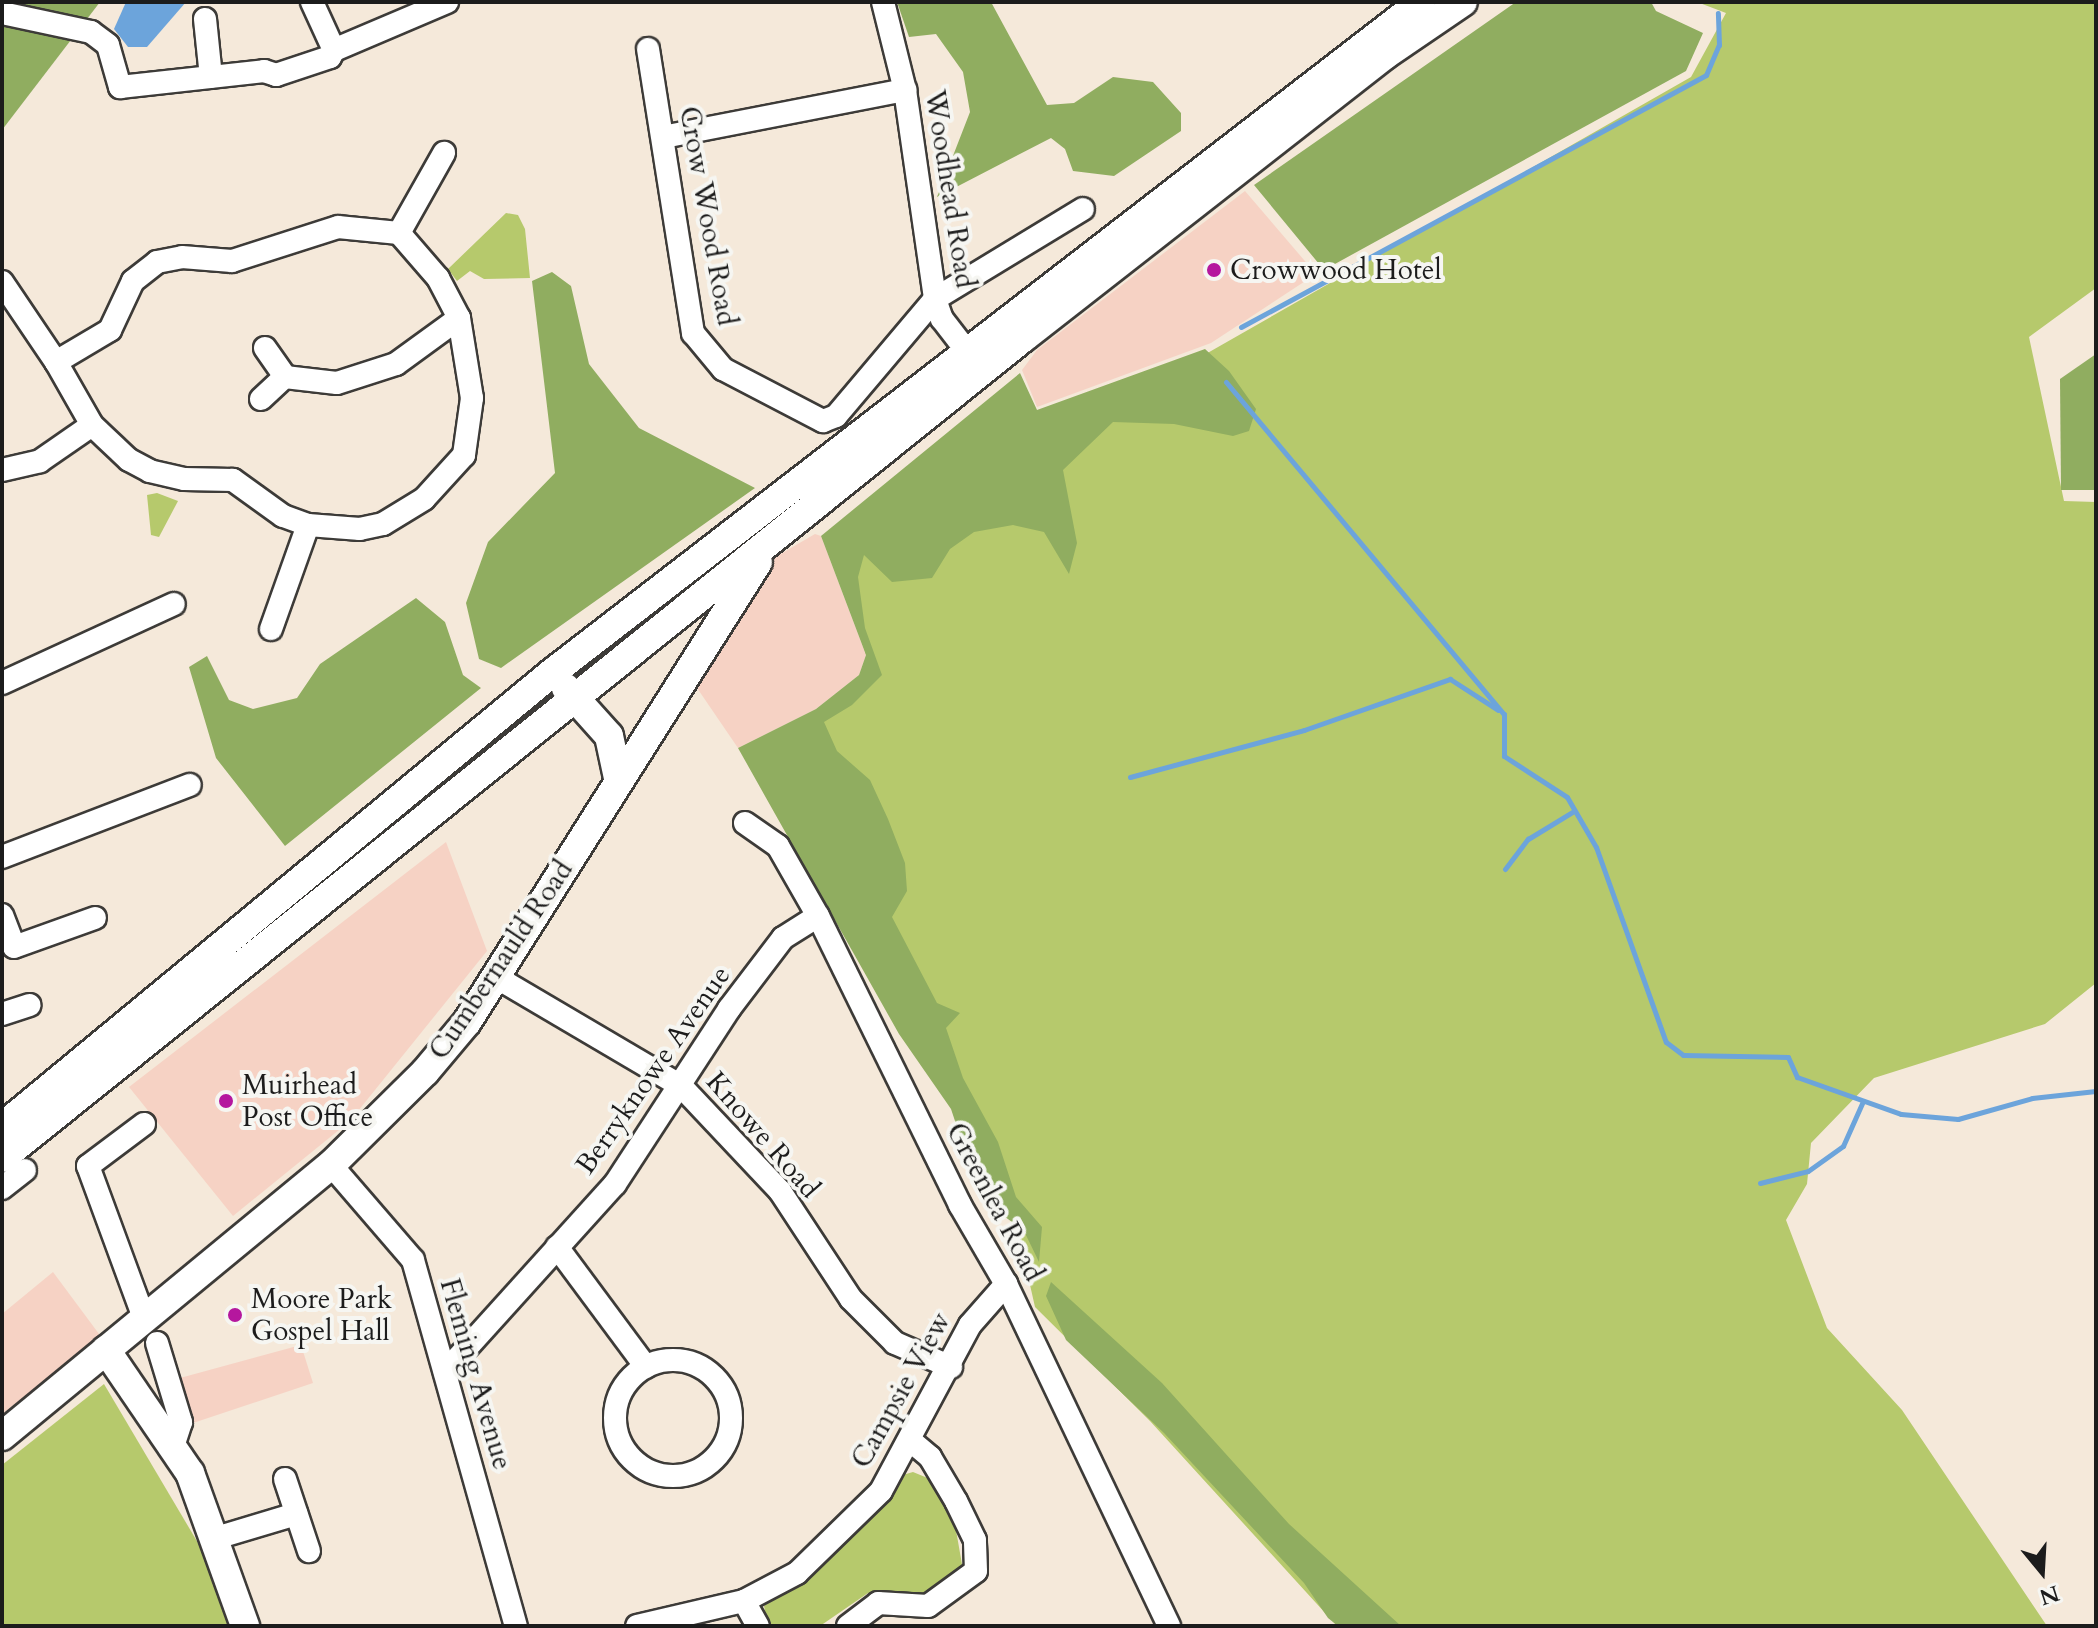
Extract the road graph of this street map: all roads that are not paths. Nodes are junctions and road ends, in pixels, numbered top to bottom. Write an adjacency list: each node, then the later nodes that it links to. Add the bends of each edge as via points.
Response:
1 (312, 2): 9 (street)
2 (447, 2): 9 (street, via 409,16 397,28)
3 (883, 2): 11 (street, Woodhead Road)
4 (1421, 2): 21 (main road)
5 (1463, 2): 21 (main road)
6 (2, 13): 10 (street, via 91,32 108,45 120,87)
7 (205, 19): 10 (street)
8 (648, 49): 12 (street, Crow Wood Road)
9 (334, 50): 10 (street, via 330,57 276,75 264,71)
10 (211, 77)
11 (905, 90): 12 (street); 17 (street, Woodhead Road)
12 (663, 137): 17 (street, Crow Wood Road, via 693,333 723,369 823,421 836,416)
13 (444, 153): 15 (street)
14 (1083, 209): 17 (street)
15 (399, 233): 18 (street, via 438,278); 20 (street, via 338,227 232,261 182,257 157,262 133,281 100,341)
16 (2, 282): 20 (street)
17 (935, 299): 21 (street, Woodhead Road, via 942,319)
18 (459, 318): 22 (street, via 396,364 337,383); 26 (street, via 472,398 464,455 424,499 383,524 360,529)
19 (265, 348): 22 (street)
20 (56, 362): 24 (street)
21 (975, 362): 27 (main road); 30 (main road)
22 (285, 377): 23 (street)
23 (261, 399)
24 (92, 425): 25 (street, via 40,461); 26 (street, via 129,460 150,471 184,479 233,480 283,516)
25 (2, 470)
26 (308, 525): 29 (street)
27 (773, 538): 32 (main road); 33 (main road, Cumbernauld Road)
28 (174, 604): 31 (street)
29 (271, 629)
30 (553, 672): 32 (main road); 45 (main road)
31 (2, 683)
32 (577, 701): 33 (main road, via 615,747); 46 (main road)
33 (618, 778): 40 (main road, Cumbernauld Road)
34 (190, 785): 36 (street)
35 (745, 823): 38 (street, Greenlea Road, via 778,846)
36 (2, 857)
37 (2, 915): 39 (street, via 14,947)
38 (818, 916): 43 (street, Berryknowe Avenue, via 783,938 729,1009); 50 (street, Greenlea Road, via 960,1205)
39 (95, 918)
40 (496, 977): 43 (street, Knowe Road); 47 (main road, Cumbernauld Road, via 425,1072)
41 (30, 1005): 42 (street)
42 (2, 1014)
43 (681, 1086): 49 (street, Berryknowe Avenue, via 615,1184); 54 (street, Knowe Road, via 780,1191 851,1299 895,1343)
44 (144, 1124): 51 (street, via 88,1166)
45 (2, 1127)
46 (13, 1164): 48 (street)
47 (331, 1165): 51 (main road, Cumbernauld Road); 55 (street, Fleming Avenue, via 413,1260)
48 (2, 1188)
49 (557, 1247): 53 (street); 55 (street, Berryknowe Avenue)
50 (1006, 1284): 54 (street, Campsie View, via 970,1325); 64 (street, Greenlea Road)
51 (153, 1346): 52 (main road, Cumbernauld Road); 58 (street, via 181,1422)
52 (106, 1350): 56 (main road, Cumbernauld Road); 58 (main road)
53 (646, 1367): 53 (street, via 685,1361 702,1367 724,1389 731,1408 730,1432 707,1466 675,1477 646,1471 624,1449 614,1419 619,1394)
54 (951, 1367): 57 (street, Campsie View)
55 (445, 1372): 66 (street, Fleming Avenue)
56 (2, 1436)
57 (910, 1440): 63 (street, Campsie View, via 881,1491 797,1573); 69 (street, via 930,1457 956,1501 975,1540 976,1571 928,1606 878,1603)
58 (173, 1446): 61 (main road)
59 (285, 1479): 60 (street)
60 (296, 1514): 61 (street); 62 (street)
61 (216, 1538): 65 (main road)
62 (309, 1551)
63 (744, 1601): 67 (street, Campsie View); 68 (street)
64 (1165, 1624)
65 (245, 1626)
66 (516, 1626)
67 (637, 1626)
68 (758, 1626)
69 (848, 1626)

